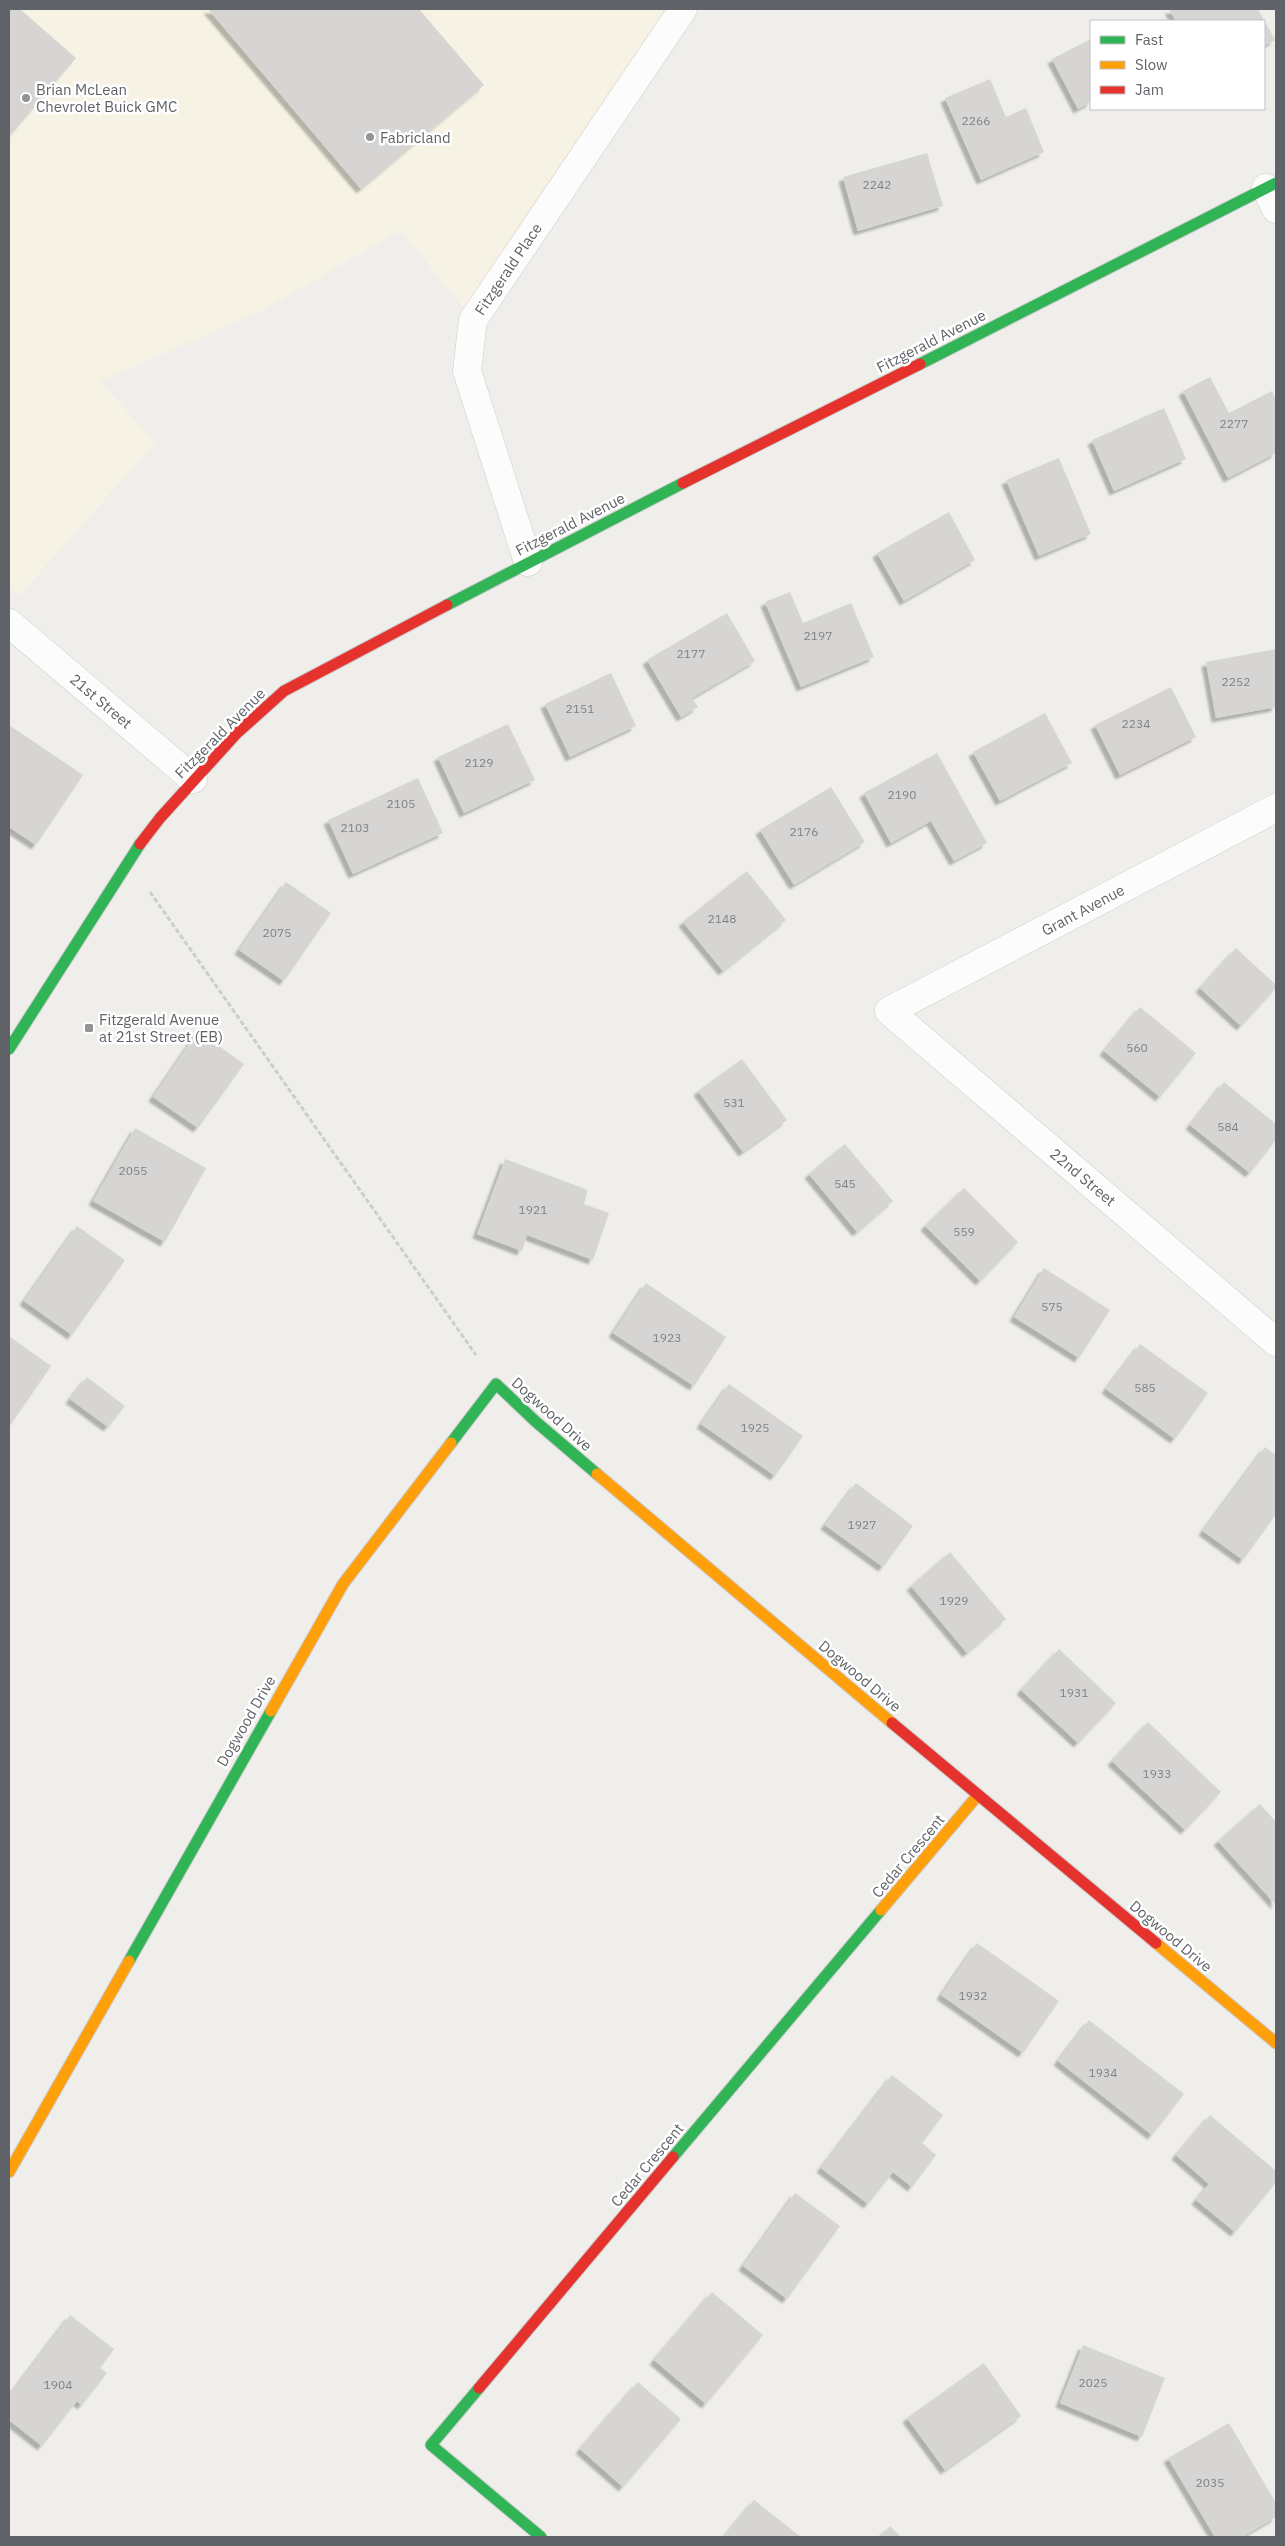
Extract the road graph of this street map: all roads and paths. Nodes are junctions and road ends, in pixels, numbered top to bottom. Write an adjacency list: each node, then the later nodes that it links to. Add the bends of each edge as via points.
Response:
1 (683, 9): 3 (street, Fitzgerald Place, via 473,320 467,371)
2 (1273, 193): 3 (street, Fitzgerald Avenue)
3 (528, 562): 5 (street, Fitzgerald Avenue, via 284,691)
4 (9, 623): 5 (street, 21st Street)
5 (193, 779): 7 (street, Fitzgerald Avenue)
6 (1276, 808): 8 (street, Grant Avenue)
7 (128, 860): 9 (street, Fitzgerald Avenue); 11 (path)
8 (889, 1012): 10 (street, 22nd Street)
9 (9, 1049)
10 (1276, 1342)
11 (496, 1384): 12 (street, Dogwood Drive, via 536,1422); 14 (street, Dogwood Drive, via 343,1584)
12 (978, 1795): 13 (street, Dogwood Drive); 15 (street, Cedar Crescent, via 431,2444)
13 (1276, 2043)
14 (9, 2172)
15 (541, 2537)

